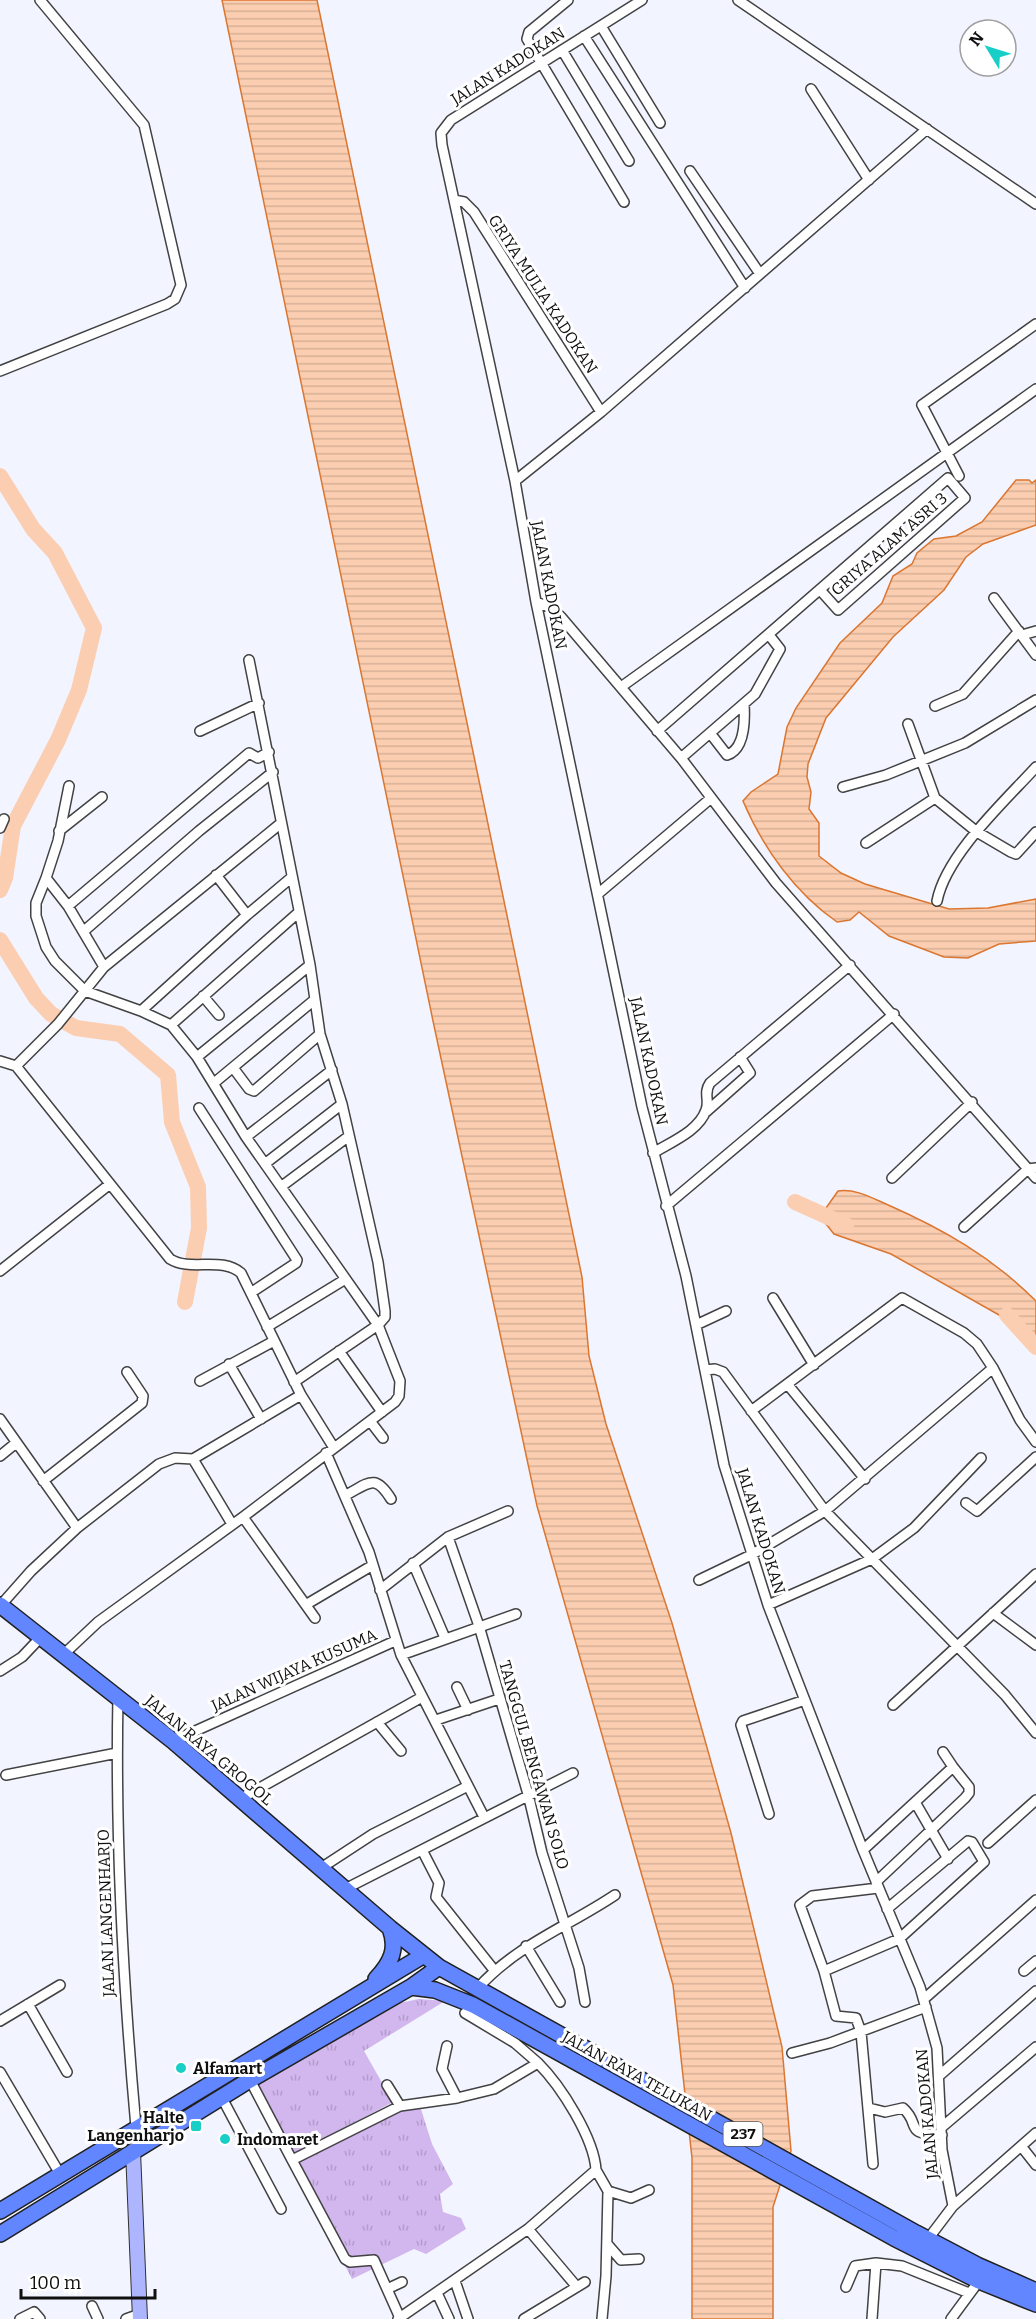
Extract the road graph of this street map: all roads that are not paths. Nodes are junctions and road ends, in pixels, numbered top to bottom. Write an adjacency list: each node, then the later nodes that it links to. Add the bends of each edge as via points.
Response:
1 (39, 0): 21 (street, via 148,133 181,285 175,299 167,304)
2 (568, 0): 8 (street, via 526,36)
3 (642, 0): 5 (street, JALAN KADOKAN)
4 (738, 0): 11 (street)
5 (601, 26): 6 (street, JALAN KADOKAN); 10 (street)
6 (584, 36): 7 (street, JALAN KADOKAN); 19 (street)
7 (562, 50): 8 (street, JALAN KADOKAN); 12 (street)
8 (541, 62): 15 (street, JALAN KADOKAN, via 444,127 442,145); 16 (street)
9 (810, 89): 14 (street)
10 (660, 123)
11 (927, 129): 14 (street); 17 (street)
12 (629, 161)
13 (690, 171): 18 (street)
14 (869, 180): 18 (street)
15 (454, 200): 23 (street, GRIYA MULIA KADOKAN, via 464,202 474,212); 26 (street, JALAN KADOKAN)
16 (624, 202)
17 (1036, 204)
18 (760, 274): 19 (street)
19 (745, 288): 23 (street)
20 (1036, 324): 24 (street, via 922,405)
21 (0, 371)
22 (1036, 389): 24 (street)
23 (601, 412): 26 (street)
24 (946, 456): 25 (street); 35 (street)
25 (958, 476)
26 (515, 481): 29 (street, JALAN KADOKAN)
27 (821, 591): 27 (street, GRIYA ALAM ASRI 3, via 821,585 948,478 965,498 838,610); 32 (street, GRIYA ALAM ASRI 3)
28 (994, 598): 31 (street)
29 (536, 602): 35 (street, via 561,616); 62 (street, JALAN KADOKAN)
30 (1036, 631): 31 (street)
31 (1021, 633): 33 (street); 39 (street, via 963,694)
32 (769, 635): 38 (street, via 780,652 760,689); 41 (street, GRIYA ALAM ASRI 3)
33 (1036, 655)
34 (249, 660): 37 (street)
35 (621, 687): 41 (street)
36 (1036, 700): 46 (street, via 965,743)
37 (258, 703): 42 (street); 44 (street)
38 (744, 704): 43 (street); 43 (street, via 737,750 727,754)
39 (935, 706)
40 (908, 724): 46 (street)
41 (657, 730): 45 (street)
42 (200, 731)
43 (710, 733): 45 (street)
44 (268, 752): 48 (street); 64 (street, via 258,758 249,753)
45 (681, 758): 53 (street)
46 (922, 760): 50 (street); 52 (street)
47 (1036, 768): 56 (street)
48 (273, 772): 54 (street); 67 (street)
49 (69, 786): 55 (street)
50 (843, 787)
51 (102, 797): 55 (street)
52 (935, 798): 56 (street); 58 (street)
53 (710, 799): 62 (street); 69 (street, via 776,883)
54 (280, 824): 59 (street); 60 (street)
55 (59, 831): 61 (street)
56 (977, 832): 57 (street, via 1016,854); 63 (street, via 944,876)
57 (1036, 832)
58 (866, 843)
59 (216, 875): 66 (street); 70 (street)
60 (292, 877): 65 (street); 66 (street)
61 (46, 878): 64 (street); 71 (street, via 36,903 46,947)
62 (599, 893): 92 (street, JALAN KADOKAN)
63 (937, 902)
64 (68, 906): 67 (street)
65 (300, 912): 68 (street); 72 (street)
66 (247, 915): 74 (street)
67 (84, 932): 70 (street)
68 (310, 964): 73 (street); 79 (street)
69 (850, 964): 75 (street); 80 (street)
70 (104, 968): 71 (street)
71 (85, 991): 74 (street); 82 (street)
72 (203, 996): 76 (street); 77 (street)
73 (313, 1001): 78 (street); 83 (street)
74 (141, 1011): 77 (street)
75 (894, 1014): 86 (street); 99 (street)
76 (219, 1015)
77 (171, 1025): 79 (street)
78 (320, 1034): 83 (street, via 254,1091); 84 (street)
79 (197, 1057): 85 (street)
80 (740, 1057): 89 (street, via 707,1087); 89 (street, via 750,1073)
81 (0, 1060): 82 (street)
82 (16, 1066): 97 (street)
83 (234, 1069): 85 (street)
84 (332, 1070): 87 (street); 91 (street)
85 (214, 1083): 91 (street)
86 (972, 1102): 94 (street); 95 (street)
87 (342, 1104): 90 (street); 93 (street)
88 (199, 1108): 103 (street, via 297,1260)
89 (706, 1112): 92 (street, via 697,1125)
90 (349, 1136): 98 (street); 106 (street, via 378,1262 385,1311)
91 (246, 1137): 93 (street)
92 (653, 1153): 99 (street, JALAN KADOKAN)
93 (266, 1163): 98 (street)
94 (1032, 1168): 96 (street); 100 (street)
95 (892, 1178)
96 (1036, 1178)
97 (110, 1184): 101 (street); 103 (street, via 170,1259 226,1265 241,1273)
98 (282, 1186): 102 (street)
99 (666, 1206): 107 (street, JALAN KADOKAN)
100 (964, 1227)
101 (0, 1271)
102 (344, 1280): 106 (street); 108 (street)
103 (252, 1292): 108 (street)
104 (773, 1298): 112 (street)
105 (726, 1311): 107 (street)
106 (378, 1325): 110 (street); 121 (street, via 400,1381 395,1402)
107 (696, 1325): 114 (street, JALAN KADOKAN)
108 (267, 1327): 109 (street)
109 (274, 1341): 111 (street); 117 (street)
110 (339, 1351): 117 (street); 121 (street)
111 (229, 1364): 116 (street); 123 (street)
112 (814, 1365): 113 (street, via 902,1298 964,1333); 118 (street)
113 (993, 1368): 126 (street); 133 (street)
114 (705, 1370): 120 (street, via 723,1372); 144 (street, JALAN KADOKAN, via 724,1465)
115 (127, 1372): 134 (street, via 143,1396 142,1402)
116 (200, 1381)
117 (294, 1382): 119 (street)
118 (788, 1385): 120 (street); 133 (street)
119 (301, 1395): 123 (street); 128 (street)
120 (751, 1411): 139 (street)
121 (382, 1412): 124 (street)
122 (0, 1419): 127 (street)
123 (261, 1419): 132 (street)
124 (370, 1421): 125 (street); 128 (street)
125 (383, 1438)
126 (1036, 1442)
127 (16, 1443): 129 (street); 134 (street)
128 (330, 1450): 135 (street); 140 (street)
129 (0, 1456)
130 (1036, 1457): 137 (street, via 977,1511)
131 (981, 1458): 145 (street, via 914,1528)
132 (189, 1459): 141 (street); 142 (street, via 169,1460)
133 (865, 1479): 139 (street)
134 (43, 1481): 142 (street)
135 (346, 1495): 136 (street, via 377,1482); 147 (street)
136 (391, 1499)
137 (966, 1503)
138 (508, 1511): 143 (street)
139 (825, 1511): 144 (street); 145 (street)
140 (243, 1517): 141 (street); 151 (street)
141 (232, 1524): 163 (street, via 98,1622)
142 (77, 1528): 153 (street)
143 (448, 1537): 146 (street); 157 (street, TANGGUL BENGAWAN SOLO)
144 (751, 1555): 149 (street); 152 (street, JALAN KADOKAN)
145 (872, 1559): 152 (street); 162 (street)
146 (413, 1563): 150 (street); 159 (street)
147 (373, 1565): 150 (street); 151 (street)
148 (1036, 1574): 154 (street)
149 (699, 1580)
150 (380, 1590): 160 (street)
151 (307, 1604): 156 (street)
152 (768, 1605): 170 (street, JALAN KADOKAN)
153 (0, 1606): 158 (main road, JALAN RAYA GROGOL)
154 (993, 1613): 161 (street); 162 (street)
155 (516, 1614): 157 (street)
156 (315, 1618)
157 (479, 1626): 159 (street); 169 (street, TANGGUL BENGAWAN SOLO)
158 (41, 1637): 163 (main road, JALAN RAYA GROGOL); 165 (street, via 22,1657)
159 (445, 1638): 164 (street)
160 (396, 1641): 164 (street); 176 (street, JALAN WIJAYA KUSUMA)
161 (1036, 1645)
162 (957, 1647): 171 (street); 175 (street)
163 (64, 1654): 167 (main road, JALAN RAYA GROGOL)
164 (402, 1655): 168 (street)
165 (0, 1671)
166 (457, 1687): 172 (street)
167 (118, 1697): 176 (main road, JALAN RAYA GROGOL); 179 (street, JALAN LANGENHARJO)
168 (422, 1697): 173 (street); 174 (street)
169 (499, 1700): 172 (street); 184 (street, TANGGUL BENGAWAN SOLO)
170 (805, 1700): 188 (street, via 741,1725); 193 (street, JALAN KADOKAN)
171 (893, 1705)
172 (468, 1710): 173 (street)
173 (436, 1720): 183 (street)
174 (377, 1722): 177 (street); 185 (street)
175 (1036, 1733)
176 (173, 1741): 185 (main road, JALAN RAYA GROGOL)
177 (401, 1751)
178 (943, 1752): 180 (street)
179 (117, 1753): 182 (street); 239 (street, JALAN LANGENHARJO, via 126,2017)
180 (953, 1767): 187 (street); 190 (street, via 969,1787 969,1793)
181 (573, 1773): 184 (street)
182 (6, 1775)
183 (468, 1786): 189 (street); 195 (street, via 373,1834)
184 (528, 1794): 189 (street); 201 (street, TANGGUL BENGAWAN SOLO)
185 (240, 1799): 195 (main road, JALAN RAYA GROGOL)
186 (1036, 1800): 191 (street)
187 (915, 1802): 190 (street); 193 (street)
188 (770, 1814)
189 (484, 1817): 192 (street)
190 (931, 1830): 194 (street); 196 (street)
191 (988, 1843)
192 (422, 1850): 197 (street); 208 (street, via 439,1883 436,1897)
193 (863, 1850): 196 (street, JALAN KADOKAN)
194 (948, 1859): 200 (street); 203 (street, via 970,1841 984,1862)
195 (321, 1868): 197 (main road, JALAN RAYA GROGOL)
196 (877, 1885): 200 (street, JALAN KADOKAN); 209 (street, via 812,1896 800,1905)
197 (345, 1889): 202 (main road, JALAN RAYA GROGOL)
198 (615, 1895): 201 (street)
199 (1036, 1900): 218 (street)
200 (887, 1909): 203 (street, JALAN KADOKAN)
201 (565, 1924): 204 (street); 217 (street, TANGGUL BENGAWAN SOLO)
202 (390, 1928): 205 (main road, JALAN RAYA GROGOL); 213 (main road, via 394,1952)
203 (899, 1939): 209 (street); 218 (street, JALAN KADOKAN)
204 (526, 1946): 208 (street); 216 (street)
205 (424, 1955): 207 (main road, JALAN RAYA TELUKAN); 213 (main road)
206 (1036, 1961): 210 (street)
207 (439, 1967): 212 (main road); 214 (main road, JALAN RAYA TELUKAN / 237)
208 (494, 1970): 214 (street)
209 (824, 1971): 222 (street, via 836,2016 856,2018)
210 (1024, 1971)
211 (60, 1985): 219 (street)
212 (411, 1987): 232 (main road); 263 (main road, JALAN RAYA TELUKAN / 237, via 435,1990 473,2005 894,2238)
213 (365, 1989): 226 (main road)
214 (477, 1989): 256 (main road, JALAN RAYA TELUKAN / 237)
215 (1036, 1991): 231 (street)
216 (560, 2002)
217 (585, 2002)
218 (925, 2003): 222 (street); 231 (street, JALAN KADOKAN, via 935,2036)
219 (28, 2004): 221 (street); 230 (street)
220 (465, 2013): 227 (street, via 516,2043)
221 (0, 2021)
222 (861, 2032): 225 (street); 238 (street)
223 (447, 2046): 236 (street, via 442,2069)
224 (1036, 2047): 240 (street)
225 (792, 2053)
226 (251, 2059): 228 (main road); 232 (main road)
227 (538, 2063): 236 (street, via 494,2089); 247 (street, via 593,2147)
228 (231, 2071): 232 (main road); 239 (main road)
229 (0, 2072): 234 (street)
230 (67, 2072)
231 (940, 2075): 240 (street, JALAN KADOKAN)
232 (251, 2079): 235 (main road); 244 (street)
233 (387, 2085): 237 (street)
234 (3, 2086): 248 (street)
235 (222, 2098): 243 (main road); 252 (street)
236 (457, 2098): 237 (street)
237 (400, 2106): 244 (street)
238 (869, 2108): 240 (street, via 885,2112 903,2108 917,2131); 245 (street)
239 (136, 2127): 248 (main road)
240 (942, 2131): 251 (street, JALAN KADOKAN)
241 (1036, 2133): 242 (street)
242 (1021, 2146): 246 (street); 251 (street)
243 (133, 2151): 255 (main road); 270 (main road)
244 (292, 2160): 264 (street, via 345,2259 374,2260)
245 (873, 2164)
246 (1036, 2165)
247 (596, 2170): 250 (street); 254 (street)
248 (60, 2174): 253 (main road)
249 (649, 2190): 250 (street, via 631,2198)
250 (608, 2191): 257 (street)
251 (953, 2206): 256 (street)
252 (281, 2209)
253 (0, 2211)
254 (528, 2229): 260 (street); 277 (street, via 581,2284)
255 (0, 2234)
256 (928, 2239): 265 (main road, JALAN RAYA TELUKAN / 237)
257 (608, 2245): 258 (street, via 621,2260); 278 (street)
258 (639, 2259)
259 (876, 2263): 262 (street, via 855,2266); 263 (street); 279 (street)
260 (455, 2281): 266 (street); 276 (street)
261 (402, 2282): 264 (street)
262 (846, 2287)
263 (974, 2287): 267 (main road, JALAN RAYA TELUKAN / 237); 280 (street)
264 (387, 2289): 271 (street)
265 (1036, 2291)
266 (437, 2293): 271 (street); 275 (street)
267 (1036, 2304)
268 (92, 2306): 273 (street)
269 (37, 2316): 272 (street)
270 (140, 2316): 274 (street)
271 (399, 2318)
272 (20, 2319)
273 (98, 2319)
274 (126, 2319)
275 (449, 2319)
276 (468, 2319)
277 (524, 2319)
278 (602, 2319)
279 (872, 2319)
280 (951, 2319)

